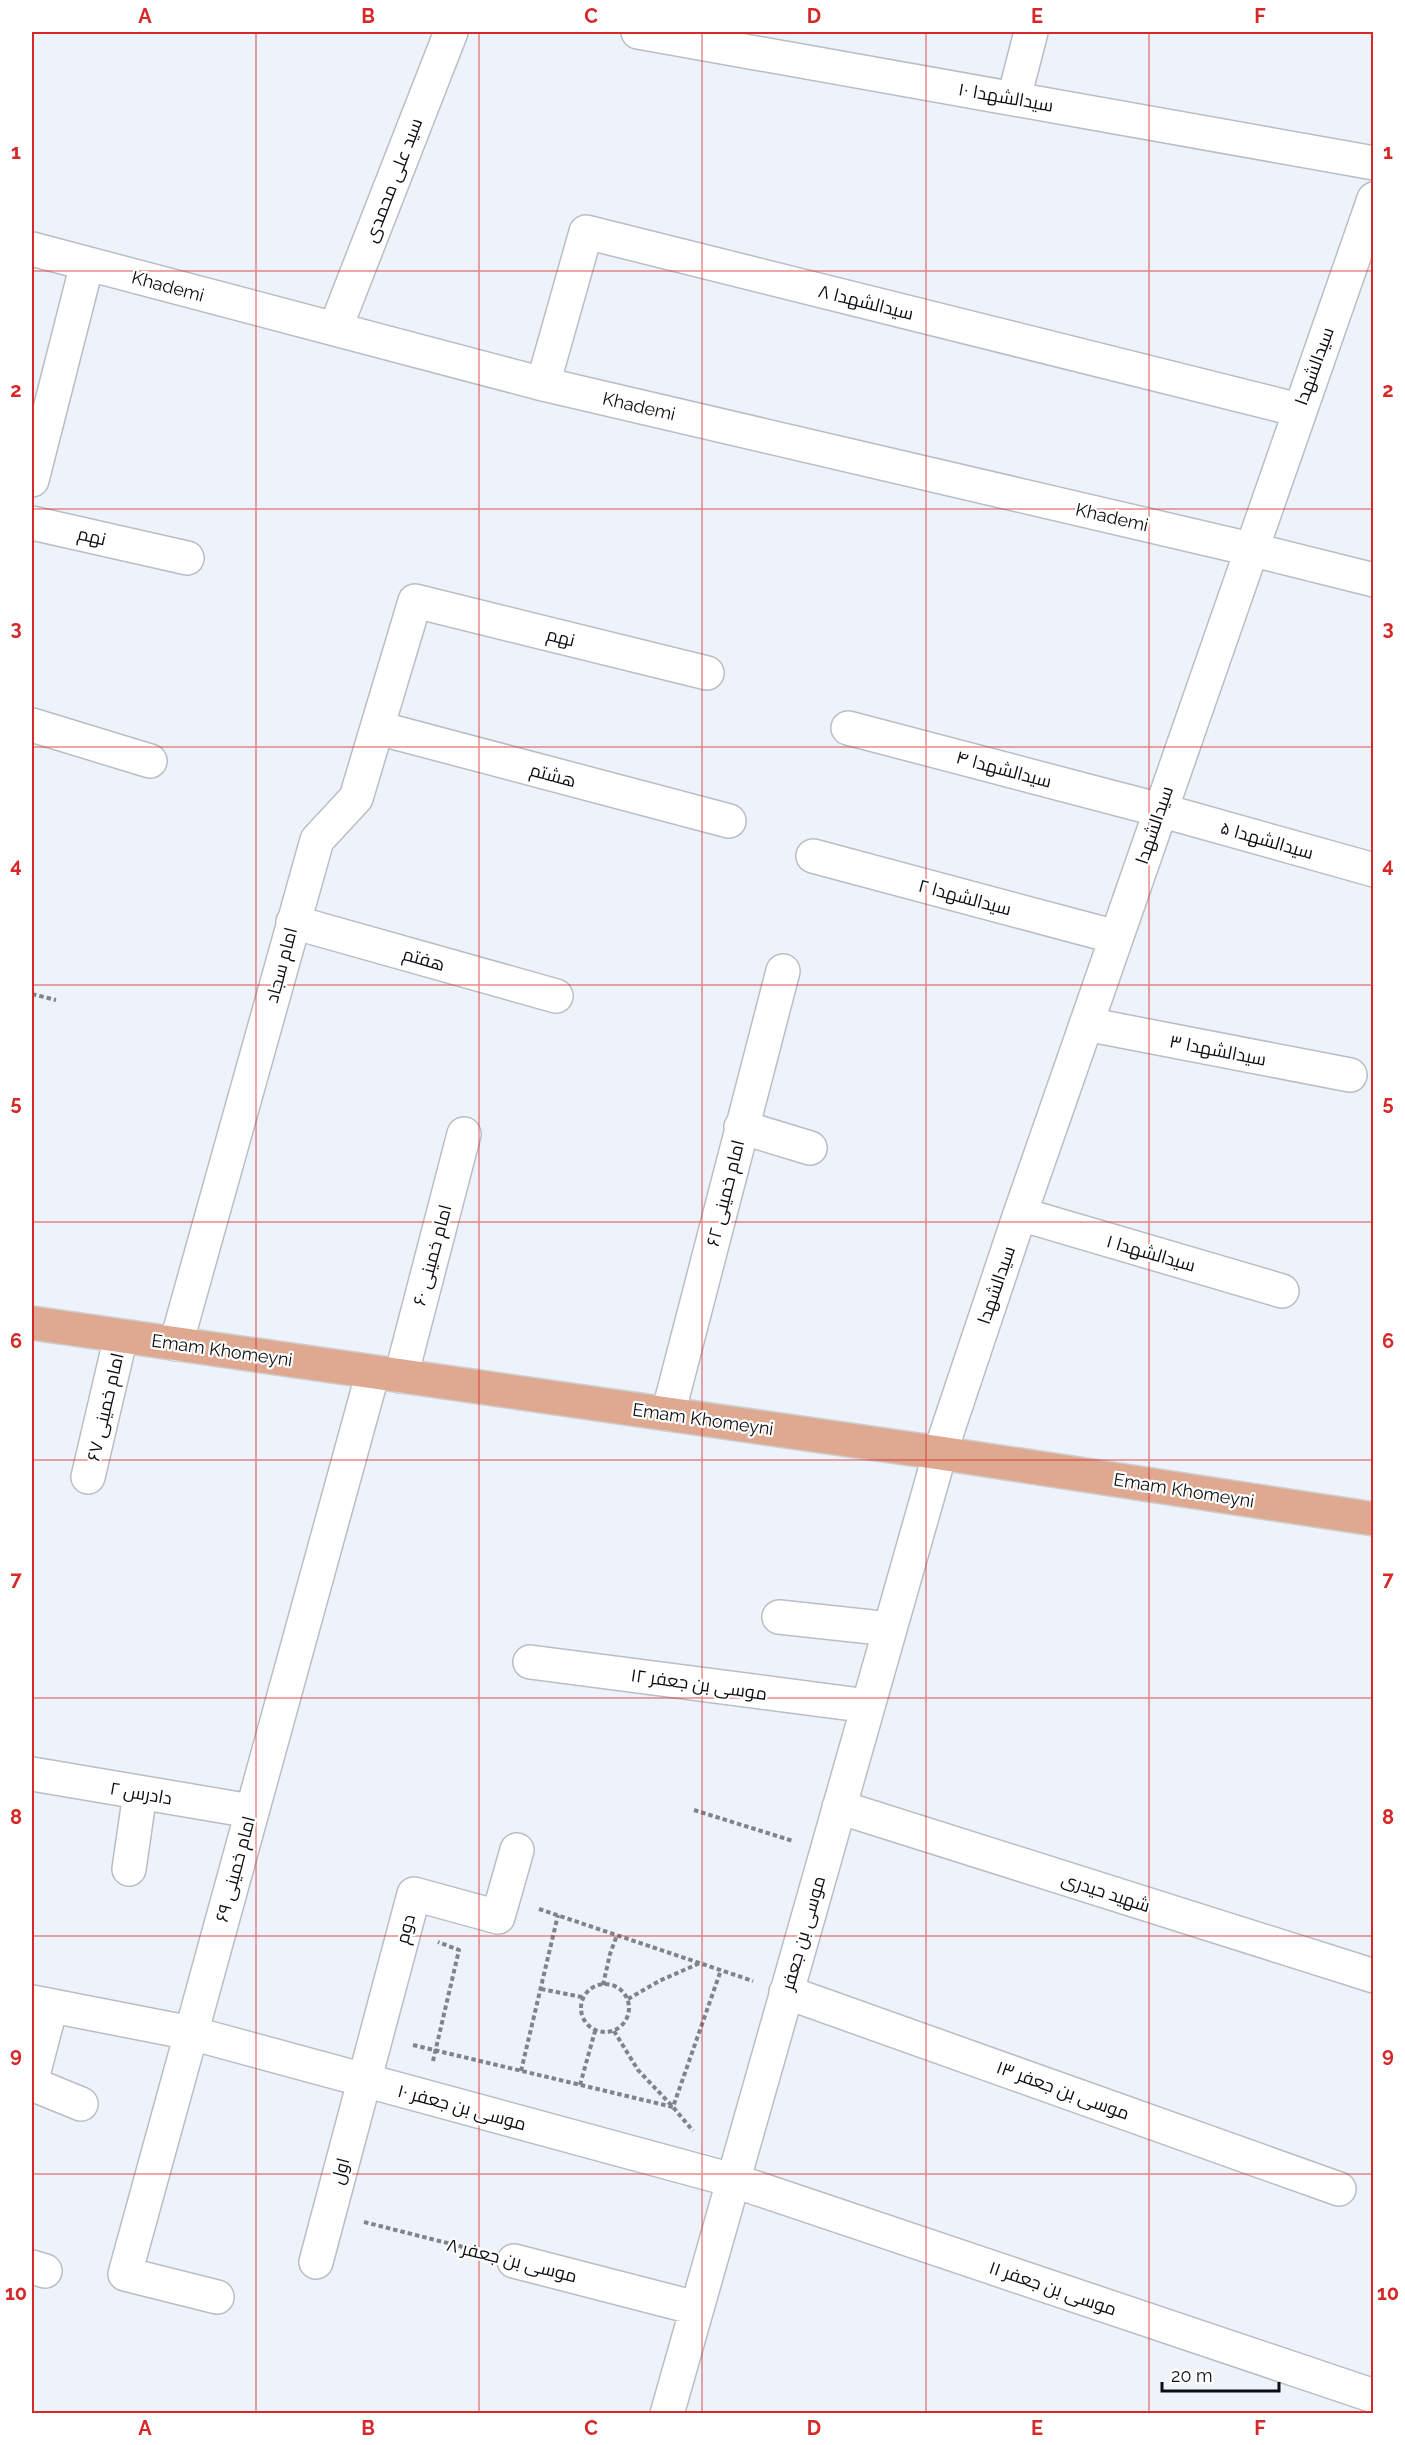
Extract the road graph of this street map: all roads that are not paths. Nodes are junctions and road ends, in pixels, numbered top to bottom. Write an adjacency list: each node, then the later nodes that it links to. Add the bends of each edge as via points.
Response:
1 (450, 32): 11 (street, سید علی محمدی)
2 (638, 32): 4 (street, سیدالشهدا ۱۰)
3 (1031, 32): 5 (street)
4 (749, 41): 5 (street, سیدالشهدا ۱۰)
5 (1014, 98): 6 (street, سیدالشهدا ۱۰)
6 (1374, 163)
7 (1374, 199): 8 (street, سیدالشهدا)
8 (1368, 232): 13 (street, سیدالشهدا)
9 (32, 249): 10 (street, Khademi)
10 (87, 264): 11 (street, Khademi); 14 (street)
11 (335, 329): 12 (street, Khademi)
12 (543, 384): 13 (street, سیدالشهدا ۸, via 586,232); 16 (street, Khademi)
13 (1299, 410): 16 (street, سیدالشهدا)
14 (32, 480)
15 (32, 523): 17 (street, نهم)
16 (1250, 549): 18 (street, Khademi); 25 (street, سیدالشهدا)
17 (187, 558)
18 (1374, 580)
19 (415, 601): 20 (street, نهم); 22 (street, امام سجاد)
20 (707, 673)
21 (32, 725): 24 (street)
22 (378, 728): 26 (street, هشتم); 29 (street, امام سجاد, via 356,798 316,840)
23 (848, 728): 25 (street, سیدالشهدا ۴)
24 (150, 760)
25 (1160, 810): 28 (street, سیدالشهدا ۵); 30 (street, سیدالشهدا)
26 (729, 821)
27 (813, 856): 30 (street, سیدالشهدا ۲)
28 (1374, 870)
29 (293, 922): 32 (street, هفتم); 42 (street, امام سجاد)
30 (1116, 937): 33 (street, سیدالشهدا)
31 (783, 971): 35 (street, امام خمینی ۶۲)
32 (556, 996)
33 (1086, 1024): 34 (street, سیدالشهدا ۳); 38 (street, سیدالشهدا)
34 (1350, 1076)
35 (741, 1127): 37 (street); 44 (street, امام خمینی ۶۲)
36 (464, 1134): 43 (street, امام خمینی ۶۰)
37 (810, 1148)
38 (1020, 1214): 39 (street, سیدالشهدا ۱); 45 (street, سیدالشهدا)
39 (1282, 1291)
40 (32, 1323): 41 (main road, Emam Khomeyni)
41 (121, 1336): 42 (main road, Emam Khomeyni); 46 (street, امام خمینی ۶۷)
42 (176, 1344): 43 (main road, Emam Khomeyni)
43 (387, 1374): 44 (main road, Emam Khomeyni); 55 (street, امام خمینی ۶۹)
44 (668, 1414): 45 (main road, Emam Khomeyni)
45 (940, 1453): 47 (main road, Emam Khomeyni); 49 (street, موسی بن جعفر)
46 (88, 1477)
47 (1374, 1519)
48 (779, 1617): 49 (street)
49 (890, 1629): 51 (street, موسی بن جعفر)
50 (530, 1662): 51 (street, موسی بن جعفر ۱۲)
51 (868, 1706): 54 (street, موسی بن جعفر)
52 (32, 1774): 53 (street, دادرس ۲)
53 (140, 1793): 55 (street, دادرس ۲); 57 (street)
54 (839, 1807): 58 (street, شهید حیدری); 59 (street, موسی بن جعفر)
55 (251, 1811): 61 (street, امام خمینی ۶۹)
56 (517, 1850): 63 (street, دوم, via 498,1917 414,1894)
57 (129, 1869)
58 (1374, 1976)
59 (786, 1992): 66 (street, موسی بن جعفر); 67 (street, موسی بن جعفر ۱۳)
60 (41, 2004): 61 (street, موسی بن جعفر ۱۰); 62 (street)
61 (191, 2033): 63 (street, موسی بن جعفر ۱۰); 70 (street, امام خمینی ۶۹, via 125,2274)
62 (32, 2079)
63 (363, 2080): 66 (street, موسی بن جعفر ۱۰); 69 (street, اول)
64 (32, 2084): 65 (street)
65 (81, 2104)
66 (732, 2180): 71 (street, موسی بن جعفر); 72 (street, موسی بن جعفر ۱۱)
67 (1339, 2189)
68 (514, 2261): 71 (street, موسی بن جعفر ۸)
69 (316, 2262)
70 (218, 2297)
71 (696, 2308): 73 (street, موسی بن جعفر)
72 (1374, 2396)
73 (666, 2414)

